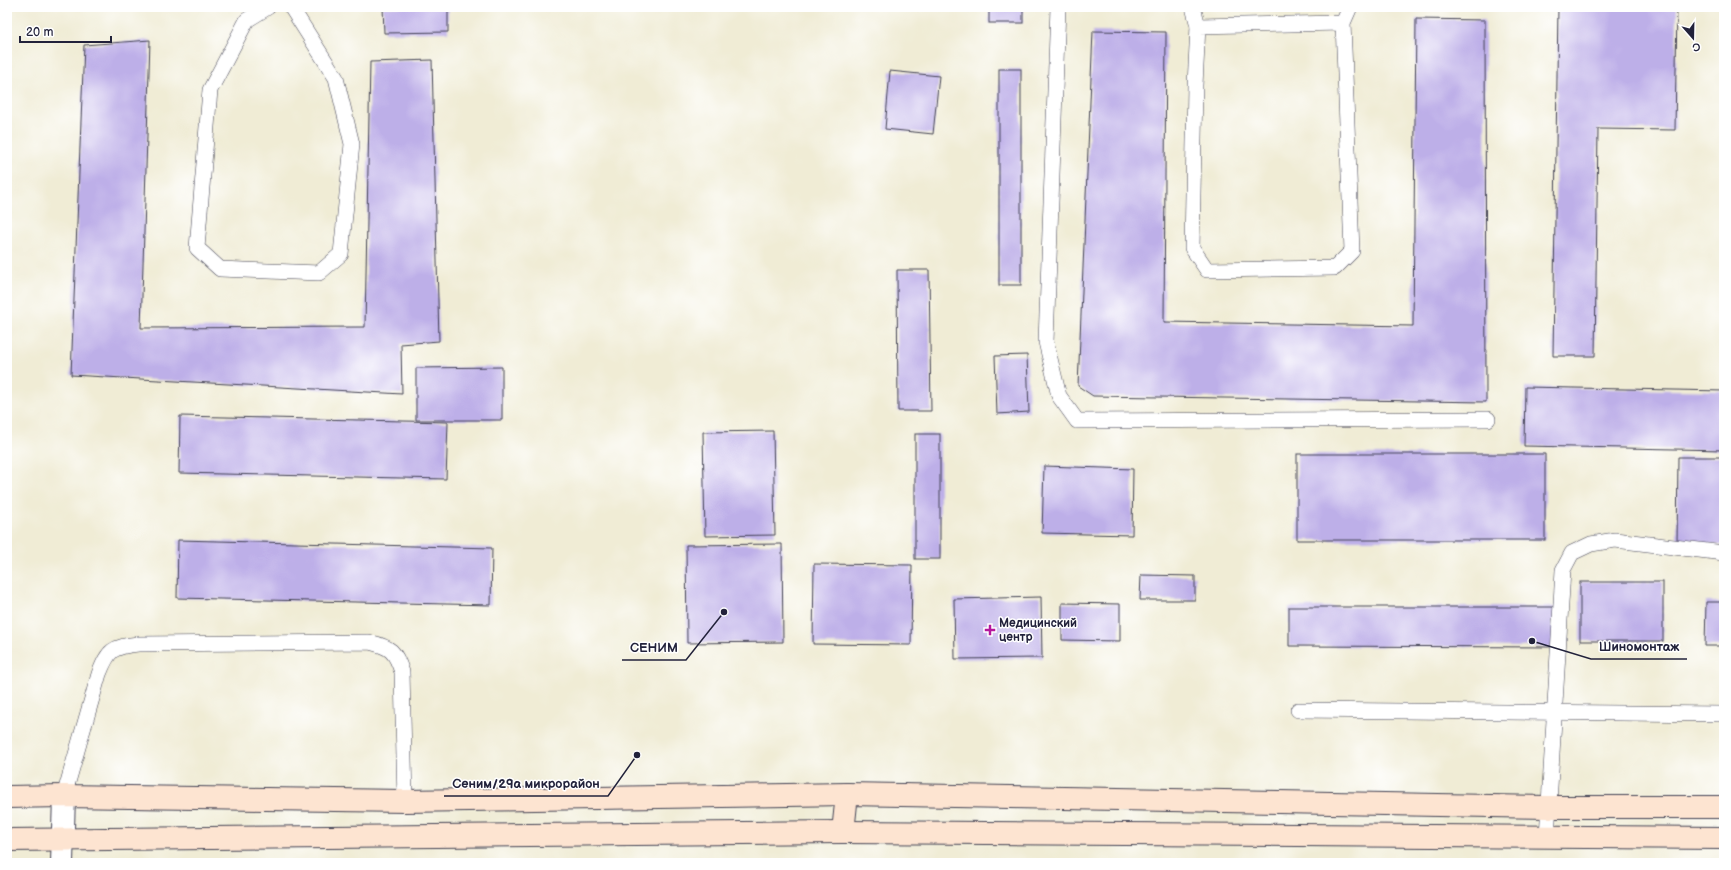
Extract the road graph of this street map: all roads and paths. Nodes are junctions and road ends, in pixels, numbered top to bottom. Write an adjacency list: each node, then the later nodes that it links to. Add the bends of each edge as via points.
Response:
1 (268, 7): 2 (lane, via 247,20 210,90 197,248 220,269 319,273 342,254 352,144 336,78)
2 (291, 7)
3 (1058, 7): 8 (lane, via 1046,342 1059,396 1077,421)
4 (1193, 7): 7 (lane)
5 (1350, 7): 6 (lane)
6 (1343, 23): 7 (lane); 7 (lane, via 1352,251 1335,268 1207,270 1192,248)
7 (1198, 26)
8 (1488, 419)
9 (1724, 553): 11 (lane, via 1616,540 1591,544 1572,553 1563,570)
10 (1298, 710): 11 (lane)
11 (1553, 712): 12 (lane); 17 (lane)
12 (1724, 714)
13 (847, 794): 16 (main road); 17 (main road); 19 (main road)
14 (64, 796): 15 (main road); 16 (main road); 16 (lane, via 98,674 105,658 118,646 369,642 384,646 396,655 402,672); 21 (street)
15 (7, 797)
16 (405, 801)
17 (1548, 807): 18 (main road); 20 (lane)
18 (1724, 807)
19 (843, 832): 20 (main road); 21 (main road)
20 (1547, 837): 22 (main road)
21 (63, 838): 23 (main road); 24 (street)
22 (1724, 838)
23 (7, 840)
24 (62, 863)

